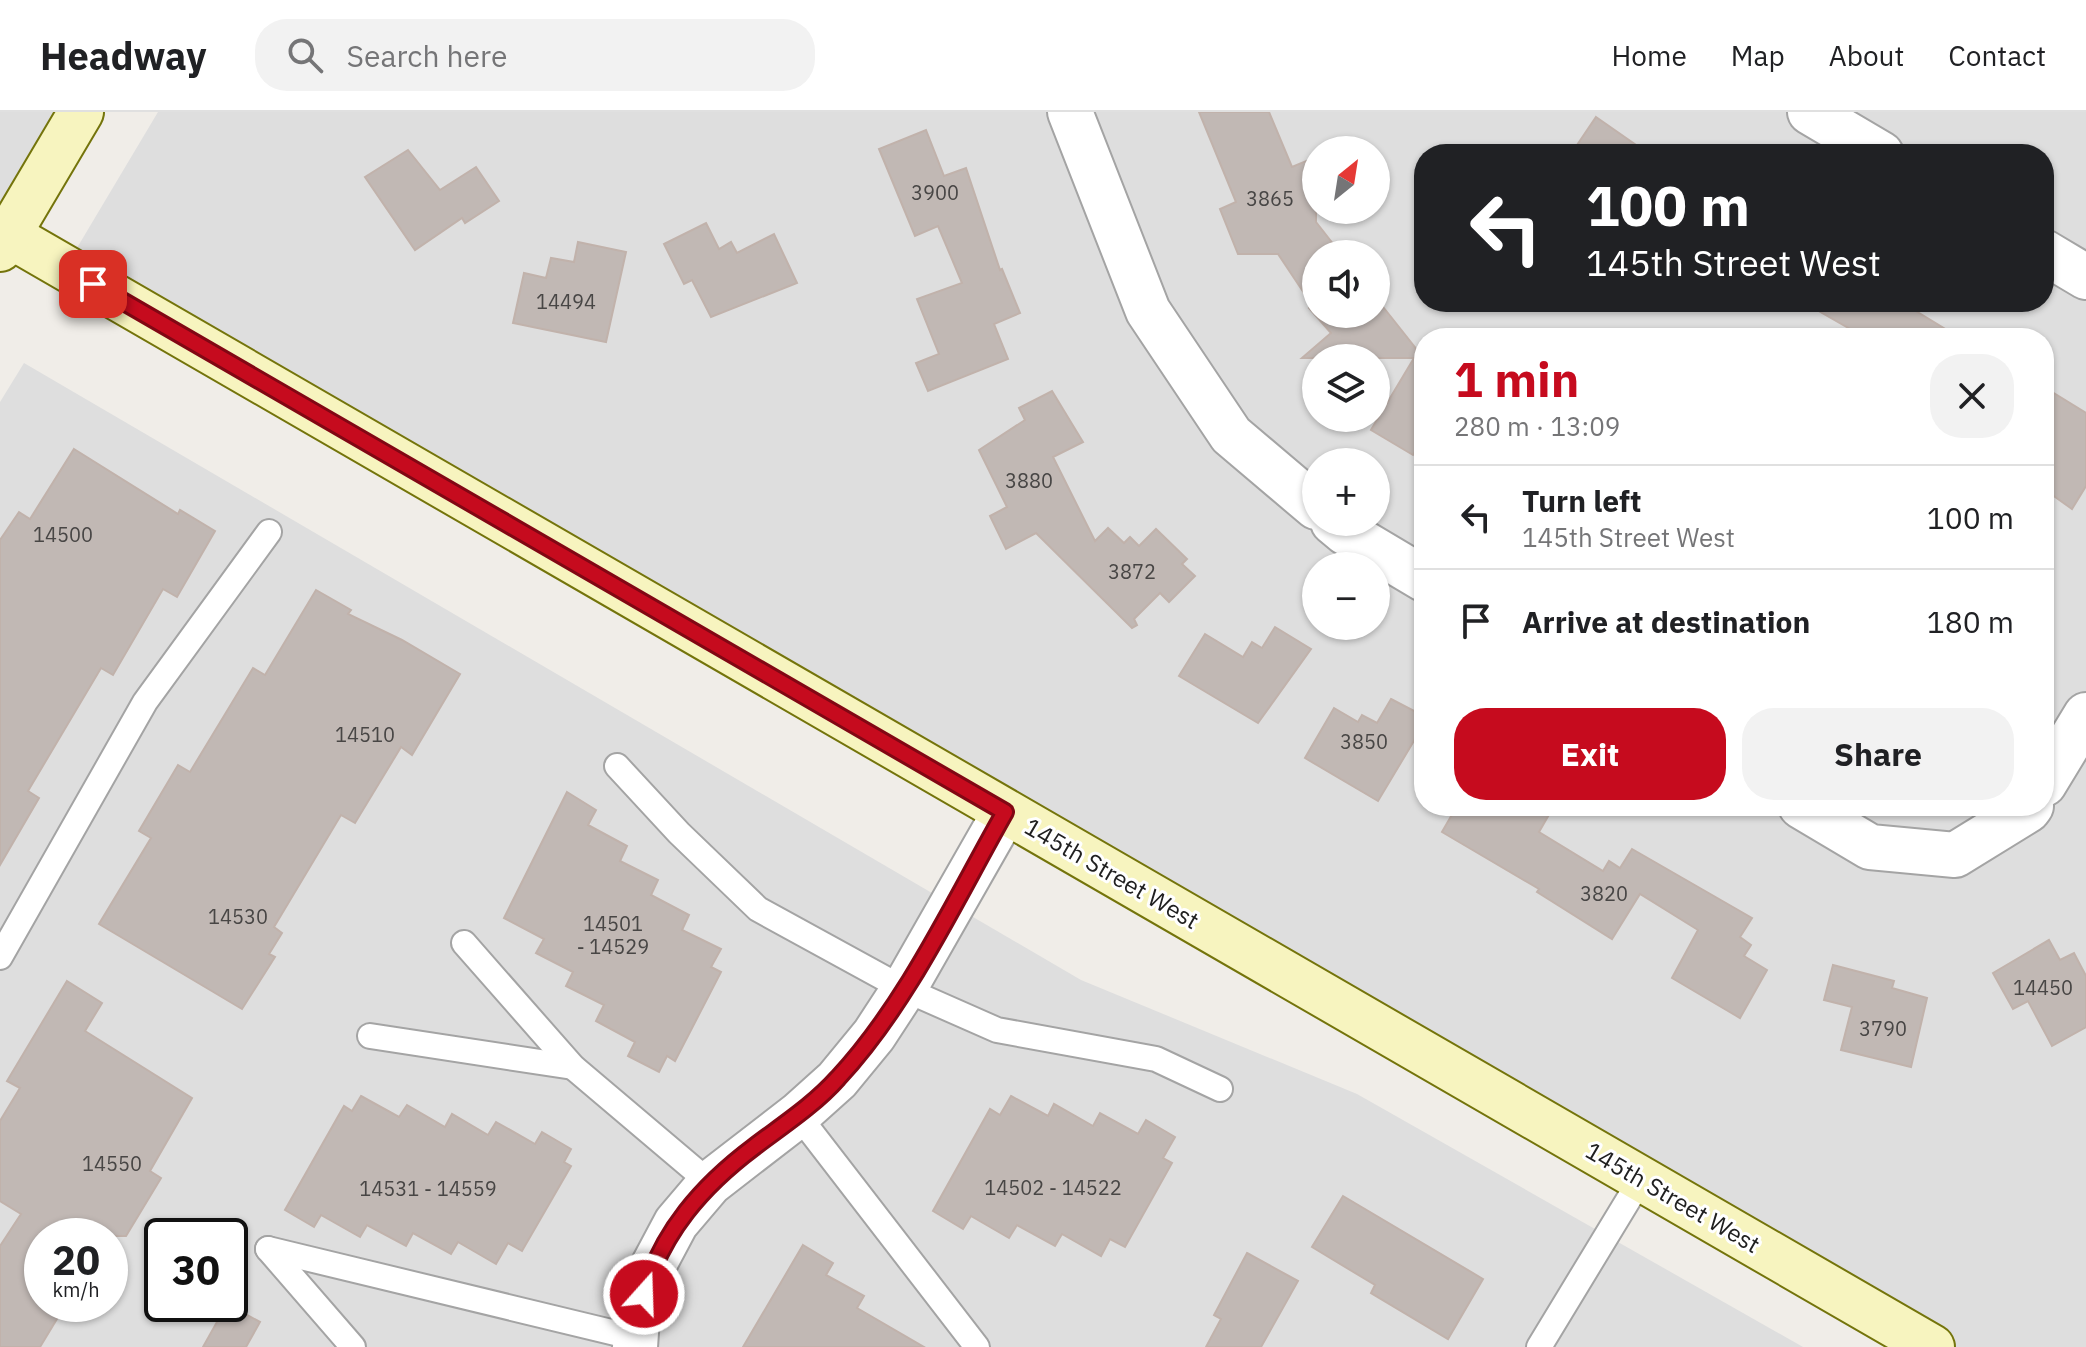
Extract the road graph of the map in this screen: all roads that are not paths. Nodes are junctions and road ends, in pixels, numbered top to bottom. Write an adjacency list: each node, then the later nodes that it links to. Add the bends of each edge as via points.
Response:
1 (81, 112): 5 (street)
2 (1070, 112): 8 (street, via 1148,311 1231,435)
3 (1810, 112): 4 (street)
4 (1864, 144)
5 (3, 238): 15 (street, 145th Street West)
6 (2054, 258): 7 (street)
7 (2086, 277)
8 (1302, 495)
9 (269, 532): 19 (lane, via 145,702)
10 (1352, 536): 11 (street)
11 (1414, 573)
12 (2086, 715): 14 (street)
13 (617, 766): 20 (lane, via 758,909)
14 (2054, 768)
15 (1005, 812): 20 (street); 25 (street, 145th Street West)
16 (1818, 816): 17 (street, via 1870,847 1955,855)
17 (2018, 816)
18 (464, 943): 22 (lane)
19 (4, 944)
20 (904, 989): 23 (lane, via 997,1030 1156,1059); 24 (street, via 837,1080)
21 (370, 1036): 22 (lane)
22 (573, 1067): 26 (lane)
23 (1220, 1089)
24 (798, 1115): 26 (street); 29 (lane)
25 (1641, 1179): 30 (lane); 31 (street, 145th Street West)
26 (710, 1183): 27 (street, via 676,1223 651,1270 637,1318)
27 (636, 1343): 28 (lane, via 268,1249)
28 (353, 1347)
29 (977, 1347)
30 (1539, 1347)
31 (1932, 1347)

